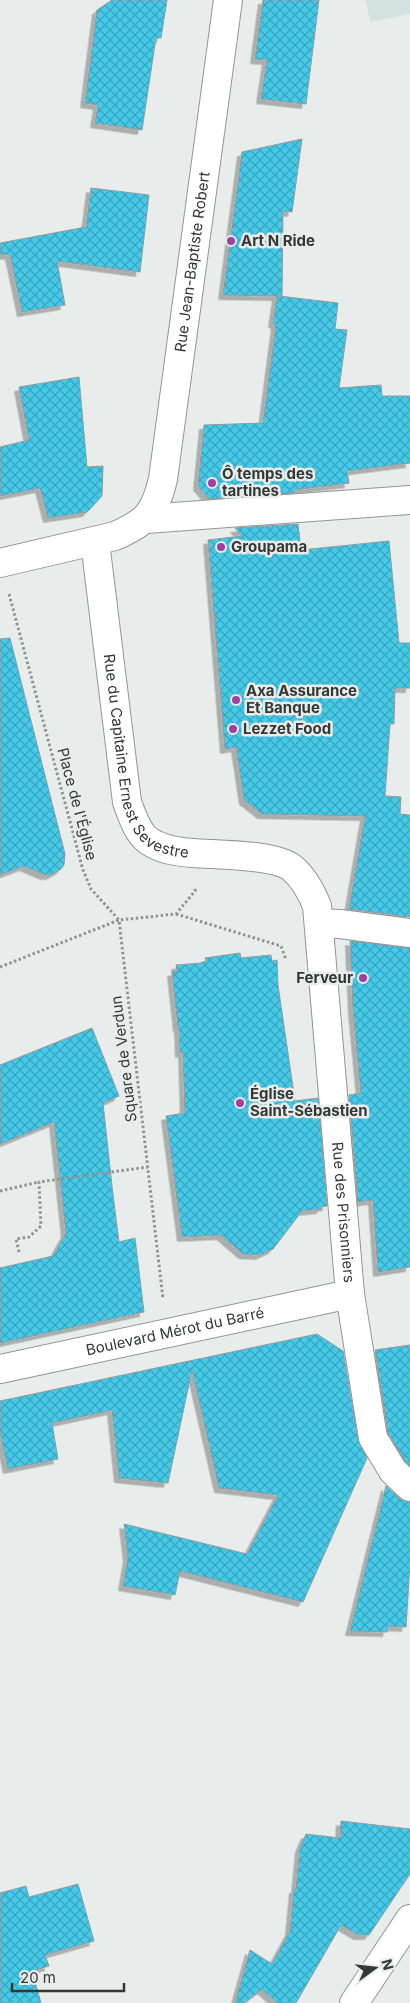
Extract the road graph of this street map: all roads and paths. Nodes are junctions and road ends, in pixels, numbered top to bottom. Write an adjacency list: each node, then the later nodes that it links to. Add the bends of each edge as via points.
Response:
1 (228, 0): 3 (street, Rue Jean-Baptiste Robert, via 163,479 158,500)
2 (410, 500): 3 (street)
3 (146, 519): 4 (street, via 132,529)
4 (95, 542): 5 (street); 6 (street, Rue du Capitaine Ernest Sevestre, via 127,802 148,841 178,852)
5 (0, 562): 8 (path, Place de l'Église, via 83,870 91,889)
6 (200, 854): 7 (path, via 195,891); 9 (street, Rue du Capitaine Ernest Sevestre, via 265,859 291,867 310,890)
7 (176, 914): 8 (path); 11 (path)
8 (119, 920): 12 (path); 13 (path, Square de Verdun)
9 (320, 924): 10 (street); 17 (street, Rue des Prisonniers)
10 (410, 933)
11 (282, 946)
12 (0, 968)
13 (148, 1167): 14 (path); 18 (path, Square de Verdun, via 163,1298)
14 (39, 1182): 15 (path); 16 (path, via 41,1226 29,1237 16,1239)
15 (0, 1191)
16 (19, 1252)
17 (350, 1294): 19 (street, Boulevard Mérot du Barré); 20 (street, Rue des Prisonniers, via 373,1438 393,1471)
18 (159, 1305)
19 (0, 1369)
20 (410, 1487)
21 (410, 1919): 22 (street)
22 (354, 2003)

